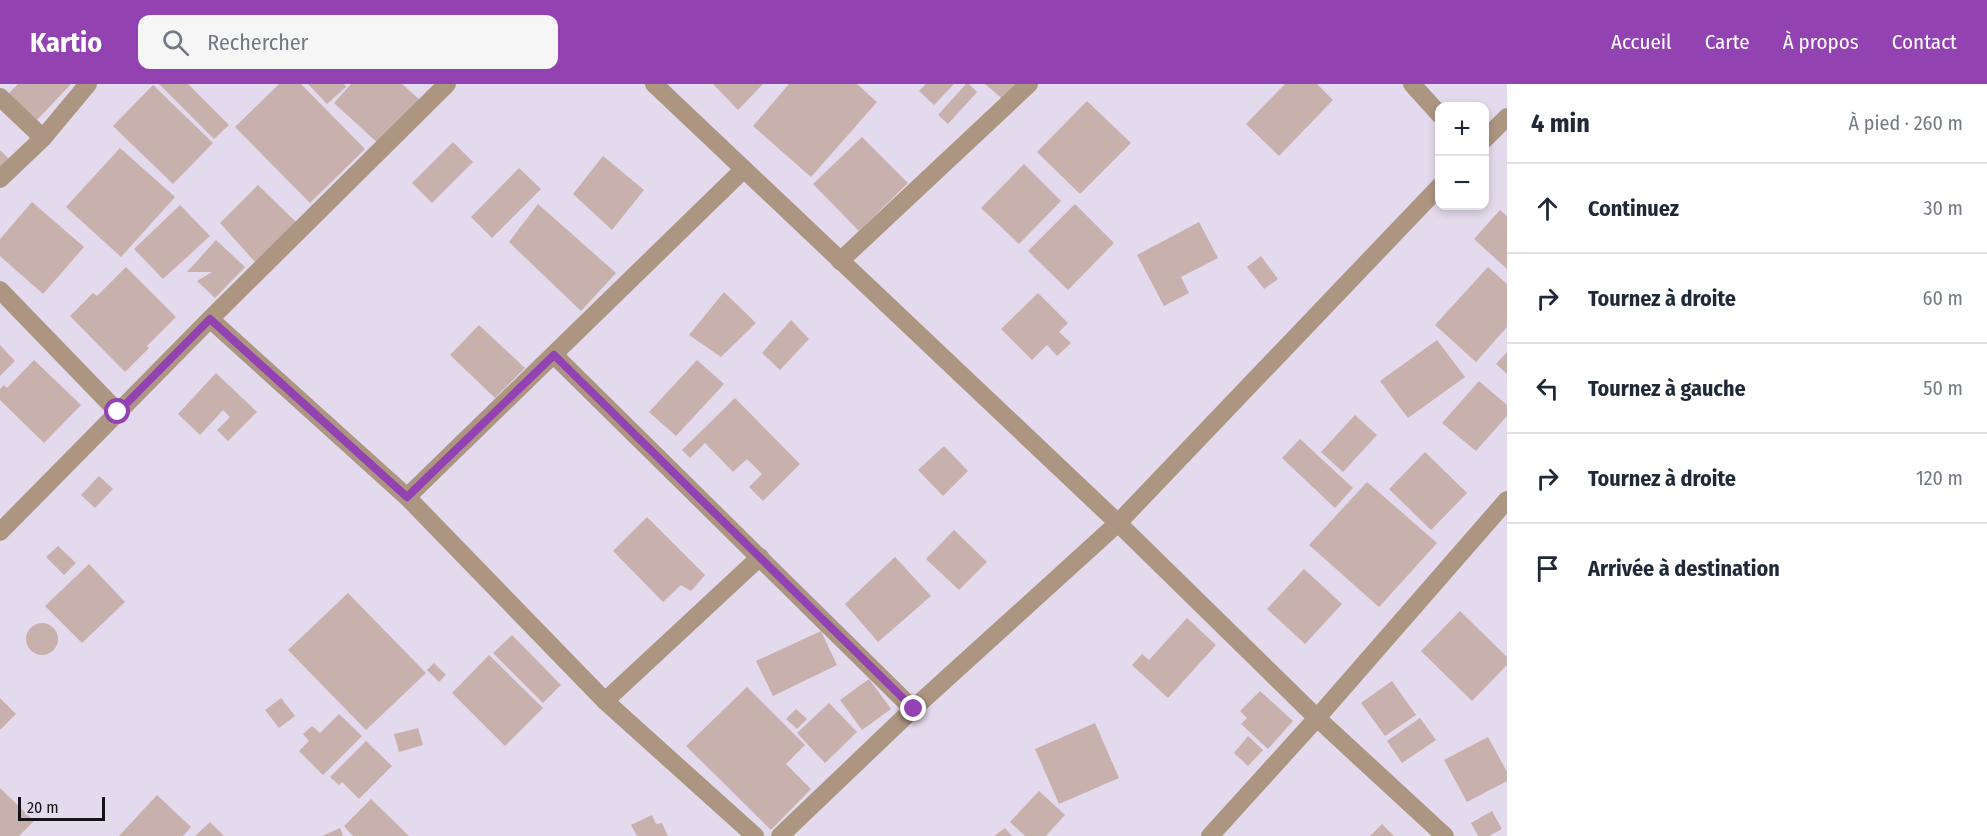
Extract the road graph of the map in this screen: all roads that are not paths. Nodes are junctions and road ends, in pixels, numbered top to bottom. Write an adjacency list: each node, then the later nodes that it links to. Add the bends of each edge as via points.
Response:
1 (88, 84): 10 (street)
2 (447, 84): 16 (street)
3 (654, 84): 11 (street)
4 (1029, 84): 14 (street)
5 (1412, 84): 7 (street)
6 (0, 97): 10 (street)
7 (1435, 109)
8 (1507, 117): 9 (street)
9 (1489, 136)
10 (43, 138): 12 (street)
11 (744, 169): 14 (street); 17 (street)
12 (0, 179)
13 (1435, 191): 21 (street)
14 (840, 261): 21 (street)
15 (0, 290): 18 (street)
16 (210, 319): 18 (street); 19 (street)
17 (554, 355): 19 (street); 23 (street)
18 (118, 412): 22 (street)
19 (407, 497): 24 (street)
20 (1507, 500): 26 (street)
21 (1118, 523): 25 (street); 26 (street)
22 (0, 532)
23 (760, 557): 24 (street); 25 (street)
24 (605, 701): 27 (street)
25 (914, 709): 28 (street)
26 (1317, 718): 29 (street); 30 (street)
27 (755, 836)
28 (780, 836)
29 (1210, 836)
30 (1445, 836)

